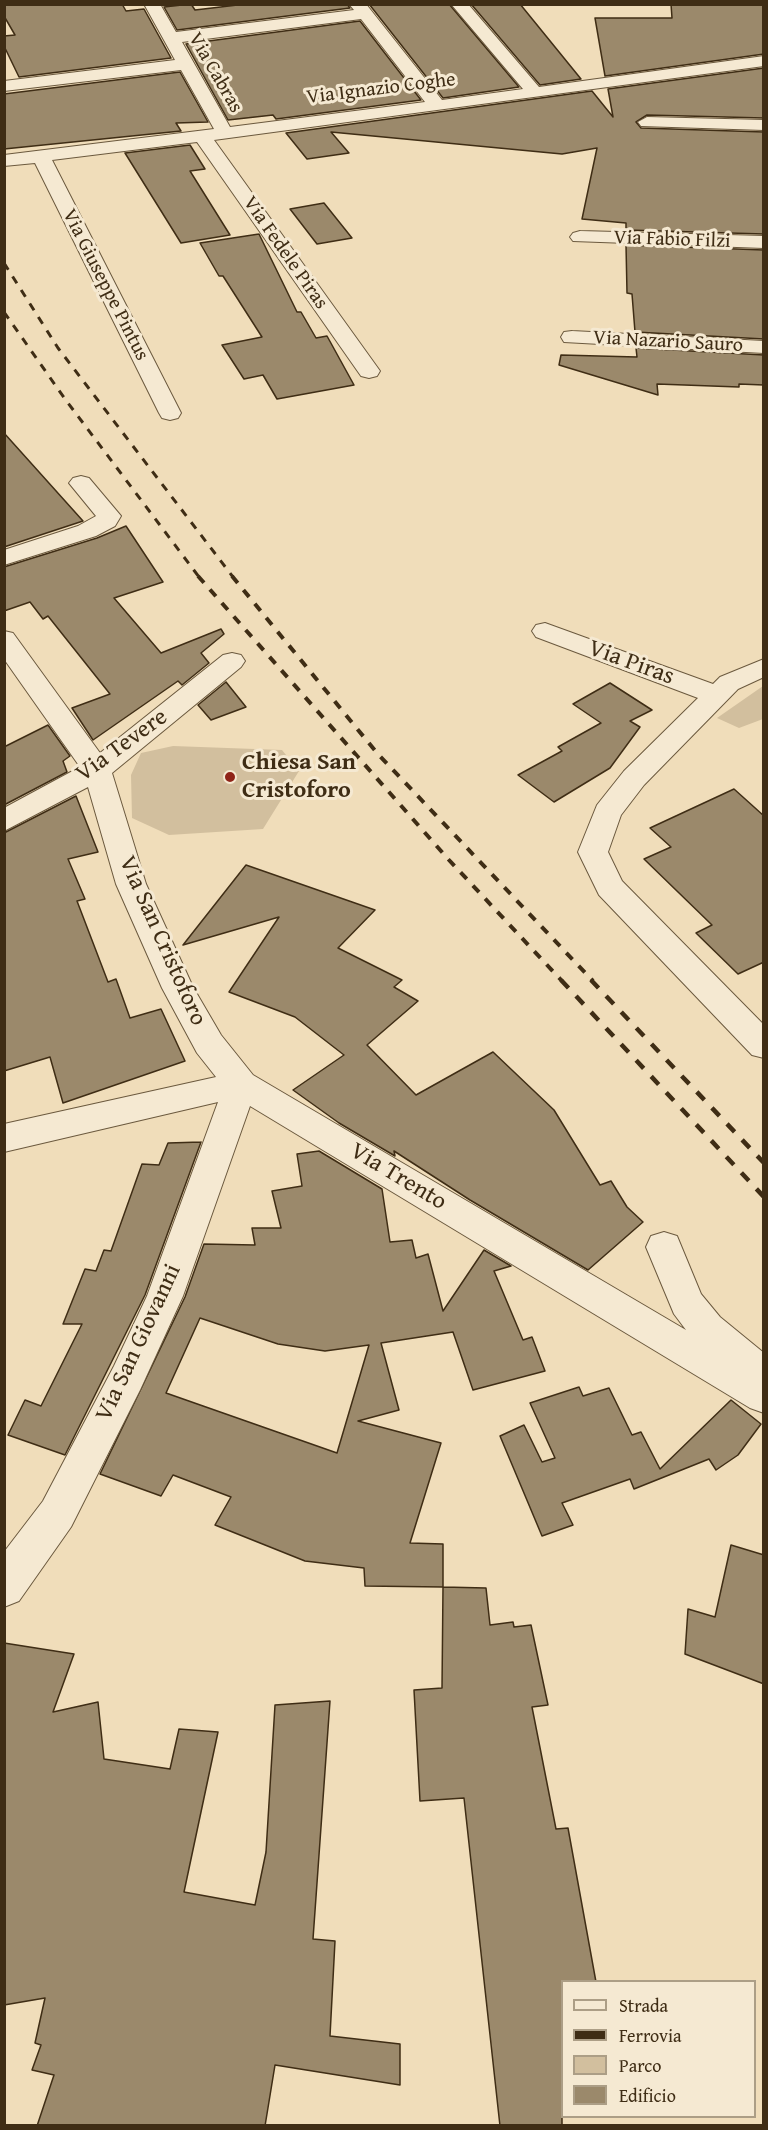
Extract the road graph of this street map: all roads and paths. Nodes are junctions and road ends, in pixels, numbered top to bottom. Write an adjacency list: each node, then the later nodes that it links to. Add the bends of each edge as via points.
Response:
1 (152, 4): 4 (street, Via Cabras)
2 (459, 4): 8 (street)
3 (360, 9): 4 (street); 9 (street)
4 (171, 38): 6 (street, Via Cabras)
5 (764, 61): 8 (street, Via Ignazio Coghe)
6 (185, 64): 7 (street); 12 (street, Via Cabras)
7 (7, 81)
8 (535, 93): 9 (street, Via Ignazio Coghe)
9 (436, 105): 12 (street, Via Ignazio Coghe)
10 (647, 122): 11 (street)
11 (764, 125)
12 (224, 131): 13 (street, Via Ignazio Coghe)
13 (201, 134): 14 (street, Via Ignazio Coghe); 20 (street, Via Fedele Piras)
14 (41, 156): 15 (street, Via Ignazio Coghe); 21 (street, Via Giuseppe Pintus)
15 (4, 161)
16 (580, 237): 17 (street, Via Fabio Filzi)
17 (764, 242)
18 (572, 337): 19 (street, Via Nazario Sauro)
19 (764, 347)
20 (369, 371)
21 (170, 413)
22 (81, 483): 23 (street, via 110,516 106,521)
23 (4, 558)
24 (545, 632): 28 (street, Via Piras)
25 (4, 639): 29 (street, Via San Cristoforo)
26 (232, 661): 29 (street, Via Tevere)
27 (764, 667): 28 (street, via 729,683)
28 (717, 695): 31 (street, via 634,778 607,812 593,852 610,887)
29 (97, 770): 30 (street, Via Tevere); 32 (street, Via San Cristoforo, via 131,884 178,988 209,1044)
30 (4, 821)
31 (764, 1046)
32 (241, 1084): 33 (street); 36 (street, Via Trento); 37 (street, Via San Giovanni, via 165,1296 141,1347 57,1514)
33 (4, 1138)
34 (664, 1247): 35 (street, via 687,1303 707,1329)
35 (764, 1377)
36 (764, 1396)
37 (4, 1587)

